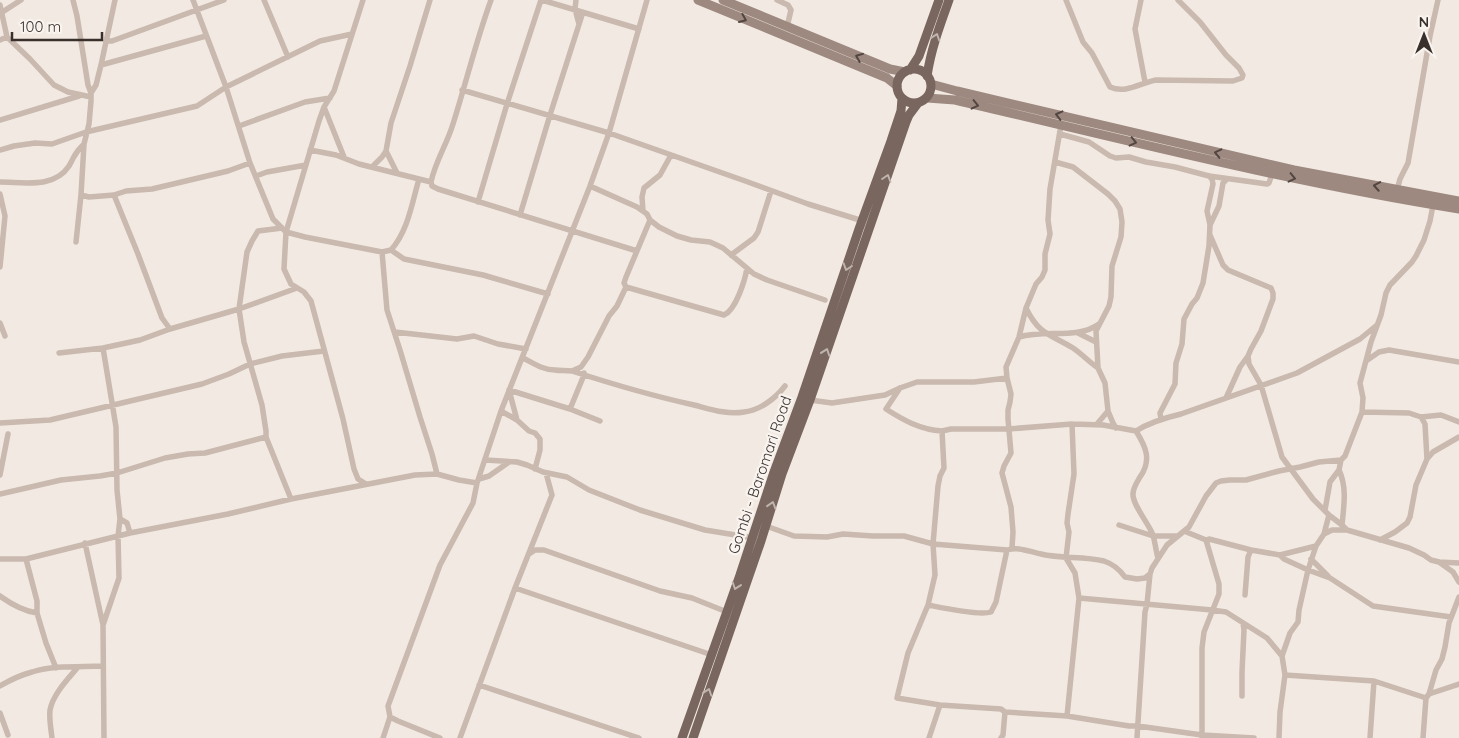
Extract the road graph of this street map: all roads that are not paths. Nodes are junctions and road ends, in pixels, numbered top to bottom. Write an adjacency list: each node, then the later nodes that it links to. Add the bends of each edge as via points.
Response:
1 (22, 0): 26 (street)
2 (73, 0): 44 (street)
3 (115, 0): 34 (street)
4 (193, 0): 24 (street)
5 (224, 0): 24 (street)
6 (264, 0): 35 (street)
7 (363, 0): 30 (street)
8 (430, 0): 60 (street, via 391,123)
9 (491, 0): 42 (street)
10 (544, 0): 23 (street); 49 (street)
11 (576, 0): 23 (street)
12 (648, 0): 29 (street)
13 (698, 0): 40 (main road, one-way to 40, via 887,78)
14 (723, 0): 28 (main road)
15 (777, 0): 28 (street, via 791,10)
16 (940, 0): 37 (main road, via 920,56)
17 (949, 0): 38 (main road, one-way to 17, via 930,56)
18 (1066, 0): 39 (street, via 1083,42 1110,87 1128,89)
19 (1142, 0): 39 (street, via 1135,29)
20 (1178, 0): 39 (street, via 1239,68 1242,78 1233,81)
21 (1438, 0): 76 (street, via 1408,163)
22 (0, 5): 26 (street)
23 (575, 9): 25 (street); 27 (street)
24 (198, 10): 31 (street); 34 (street)
25 (583, 12): 27 (street); 29 (street)
26 (1, 13): 32 (street)
27 (579, 24): 51 (street)
28 (786, 27): 37 (main road, one-way to 28, via 890,69)
29 (640, 29): 56 (street)
30 (352, 34): 35 (street, via 320,42); 45 (street)
31 (206, 36): 36 (street); 41 (street)
32 (7, 38): 33 (street); 43 (street, via 54,85)
33 (0, 40)
34 (106, 41): 36 (street)
35 (288, 57): 41 (street)
36 (101, 65): 44 (street)
37 (908, 71): 38 (main road, via 921,71); 40 (main road, via 901,76)
38 (929, 80): 47 (main road, via 931,89); 76 (main road, one-way to 38, via 1276,166 957,92)
39 (1145, 82)
40 (897, 86): 46 (main road)
41 (226, 87): 53 (street); 55 (street, via 197,106)
42 (462, 90): 49 (street); 74 (street)
43 (81, 95): 44 (street); 52 (street)
44 (91, 95): 55 (street)
45 (330, 98): 50 (street); 53 (street, via 305,102)
46 (902, 98): 48 (main road); 88 (main road, via 901,111)
47 (927, 98): 48 (main road); 54 (main road, one-way to 54, via 955,100)
48 (918, 103): 88 (main road, one-way to 48, via 906,122)
49 (507, 104): 51 (street); 82 (street)
50 (324, 107): 59 (street); 62 (street)
51 (550, 115): 56 (street); 86 (street)
52 (0, 120)
53 (239, 126): 63 (street)
54 (1061, 130): 64 (street); 68 (main road, one-way to 68); 70 (street, via 1116,158 1129,157)
55 (86, 132): 57 (street); 58 (street, via 52,144 35,143)
56 (608, 133): 61 (street); 75 (street)
57 (84, 144): 73 (street, via 54,179); 79 (street)
58 (0, 150)
59 (310, 150): 62 (street); 65 (street)
60 (386, 151): 66 (street); 67 (street)
61 (672, 155): 77 (street); 85 (street, via 660,175 644,188)
62 (344, 157): 66 (street)
63 (250, 162): 69 (street); 80 (street, via 228,171)
64 (1055, 162): 104 (street, via 1045,270); 107 (street, via 1073,166 1108,194 1120,209 1121,236 1112,266 1111,297)
65 (306, 165): 69 (street); 90 (street, via 295,207)
66 (372, 167): 67 (street)
67 (397, 173): 71 (street)
68 (1272, 174): 72 (street, via 1267,184); 83 (main road, one-way to 83)
69 (256, 176): 90 (street, via 273,219)
70 (1209, 176): 72 (street); 89 (street, via 1213,184 1207,211)
71 (419, 179): 74 (street); 94 (street, via 408,218)
72 (1227, 179): 89 (street)
73 (0, 182)
74 (431, 182): 82 (street, via 438,189)
75 (590, 186): 85 (street); 91 (street)
76 (1397, 190): 81 (main road)
77 (771, 191): 88 (street); 97 (street, via 758,232)
78 (0, 194): 98 (street, via 5,216)
79 (81, 195): 80 (street); 93 (street)
80 (114, 195): 109 (street, via 162,318)
81 (1459, 201)
82 (478, 202): 86 (street)
83 (1433, 205): 84 (main road); 108 (street, via 1424,240 1412,262 1390,285)
84 (1459, 209)
85 (644, 211): 87 (street)
86 (520, 215): 91 (street)
87 (650, 220): 95 (street); 97 (street, via 677,236 710,242)
88 (867, 222): 137 (main road, Gombi - Baromari Road, one-way to 88); 185 (main road, Gombi - Baromari Road, one-way to 185)
89 (1210, 224): 92 (street)
90 (284, 230): 96 (street); 101 (street, via 284,269 290,284); 105 (street, via 258,231 252,240 247,252)
91 (573, 231): 95 (street); 102 (street)
92 (1210, 234): 122 (street, via 1228,270 1271,288 1273,294 1262,331); 144 (street, via 1203,283 1184,319 1176,384 1160,413)
93 (76, 242)
94 (391, 250): 96 (street); 102 (street, via 404,258 483,275)
95 (637, 251): 100 (street, via 624,283)
96 (382, 252): 110 (street, via 387,310)
97 (731, 255): 99 (street)
98 (0, 267)
99 (747, 268): 100 (street, via 736,300 724,315); 103 (street, via 767,280)
100 (626, 287): 127 (street)
101 (297, 288): 105 (street); 120 (street, via 311,301)
102 (548, 294): 119 (street)
103 (825, 300)
104 (1026, 308): 111 (street); 115 (street)
105 (239, 309): 109 (street); 126 (street)
106 (0, 323): 113 (street)
107 (1099, 324): 112 (street); 117 (street)
108 (1377, 325): 114 (street); 116 (street)
109 (170, 329): 118 (street)
110 (395, 332): 119 (street, via 457,339 474,336); 167 (street)
111 (1044, 333): 112 (street); 115 (street); 128 (street, via 1073,348)
112 (1078, 333): 117 (street)
113 (5, 336)
114 (1373, 336): 116 (street); 124 (street)
115 (1018, 337): 131 (street, via 1006,368)
116 (1360, 339): 133 (street, via 1297,373)
117 (1096, 342): 128 (street)
118 (103, 348): 121 (street); 138 (street)
119 (526, 349): 123 (street)
120 (324, 351): 126 (street); 170 (street, via 354,469 358,479)
121 (59, 352)
122 (1248, 356): 133 (street); 136 (street)
123 (523, 358): 129 (street, via 548,369); 135 (street)
124 (1366, 361): 125 (street, via 1379,352 1389,350); 142 (street, via 1360,383)
125 (1459, 362)
126 (250, 364): 138 (street, via 202,384); 156 (street, via 262,405)
127 (581, 367): 129 (street); 130 (street)
128 (1098, 368): 141 (street, via 1105,383)
129 (572, 371): 130 (street)
130 (584, 375): 132 (street, via 667,400 732,412 760,407 777,397); 139 (street)
131 (1007, 378): 134 (street, via 974,382 917,382); 152 (street, via 1011,394)
132 (785, 386)
133 (1261, 386): 136 (street); 163 (street, via 1282,457)
134 (900, 388): 137 (street, via 884,395 832,403); 154 (street, via 886,409 917,426)
135 (509, 390): 139 (street); 140 (street); 145 (street)
136 (1226, 398): 144 (street)
137 (810, 400): 177 (main road, Gombi - Baromari Road, one-way to 137)
138 (112, 406): 148 (street, via 50,420); 165 (street)
139 (570, 409): 146 (street)
140 (502, 411): 145 (street); 159 (street)
141 (1108, 411): 150 (street); 151 (street)
142 (1362, 412): 143 (street, via 1408,413); 160 (street)
143 (1421, 417): 147 (street, via 1440,415); 158 (street, via 1426,424)
144 (1161, 419): 153 (street)
145 (516, 420): 162 (street, via 540,439)
146 (600, 421)
147 (1459, 422)
148 (0, 423)
149 (1072, 424): 150 (street); 152 (street); 197 (street, via 1074,474)
150 (1097, 424): 151 (street)
151 (1116, 428): 153 (street)
152 (1008, 429): 154 (street, via 951,429); 192 (street, via 1011,453 1002,474 1011,507 1013,532)
153 (1136, 431): 183 (street, via 1144,444 1147,463 1132,493 1133,501)
154 (942, 432): 190 (street, via 944,468 938,486)
155 (8, 434): 168 (street)
156 (266, 437): 165 (street, via 205,453 165,458); 172 (street)
157 (1459, 437): 158 (street)
158 (1426, 459): 188 (street, via 1407,523)
159 (485, 460): 161 (street); 169 (street)
160 (1341, 460): 163 (street); 164 (street)
161 (510, 462): 162 (street); 169 (street)
162 (536, 469): 166 (street)
163 (1291, 469): 173 (street); 179 (street, via 1246,480 1216,483)
164 (1338, 470): 173 (street, via 1330,482); 175 (street, via 1344,486)
165 (117, 473): 171 (street, via 61,480); 174 (street)
166 (546, 473): 185 (street, via 567,477 589,490 640,510 704,530); 194 (street, via 552,495)
167 (437, 474): 169 (street); 170 (street)
168 (0, 475)
169 (478, 481): 235 (street, via 473,503 437,574 388,706)
170 (366, 484): 172 (street)
171 (0, 494)
172 (291, 499): 180 (street)
173 (1327, 512): 175 (street); 181 (street)
174 (120, 519): 180 (street, via 127,523); 182 (street)
175 (1342, 524): 178 (street)
176 (1119, 525): 183 (street)
177 (766, 526): 186 (main road, Gombi - Baromari Road); 190 (street, via 794,536 904,536)
178 (1347, 530): 181 (street, via 1332,530); 188 (street)
179 (1184, 531): 184 (street); 187 (street)
180 (130, 533): 182 (street)
181 (1324, 534): 191 (street)
182 (118, 536): 189 (street); 219 (street, via 118,578)
183 (1153, 536): 184 (street); 198 (street)
184 (1178, 536): 198 (street, via 1167,544)
185 (752, 537): 186 (street); 215 (main road, Gombi - Baromari Road, one-way to 215)
186 (761, 540): 247 (main road, Gombi - Baromari Road, one-way to 186)
187 (1206, 540): 193 (street); 214 (street, via 1219,584 1219,594)
188 (1380, 540): 201 (street, via 1410,548)
189 (85, 543): 196 (street); 219 (street)
190 (933, 544): 192 (street); 213 (street, via 935,575)
191 (1316, 546): 195 (street); 200 (street)
192 (1009, 549): 197 (street); 213 (street, via 991,612 976,613)
193 (1251, 550): 195 (street); 208 (street)
194 (529, 554): 207 (street); 215 (street, via 544,550)
195 (1280, 555): 203 (street)
196 (26, 558): 199 (street); 216 (street, via 38,601)
197 (1066, 558): 204 (street, via 1104,562 1130,578 1145,578); 211 (street, via 1075,573)
198 (1158, 558): 204 (street)
199 (0, 559)
200 (1311, 559): 203 (street); 205 (street)
201 (1439, 562): 202 (street); 206 (street, via 1453,572)
202 (1459, 563)
203 (1308, 570): 205 (street); 221 (street, via 1298,622 1290,632)
204 (1150, 574): 212 (street)
205 (1330, 578): 217 (street, via 1373,606)
206 (1459, 582)
207 (515, 588): 220 (street); 228 (street)
208 (1245, 595)
209 (0, 596): 216 (street)
210 (1459, 597): 217 (street)
211 (1079, 598): 212 (street); 236 (street)
212 (1147, 604): 214 (street); 237 (street)
213 (928, 605): 232 (street, via 908,653 897,698)
214 (1212, 610): 218 (street, via 1226,612); 239 (street, via 1202,648)
215 (727, 612): 220 (main road, Gombi - Baromari Road)
216 (38, 613): 224 (street)
217 (1451, 617): 231 (street, via 1446,647)
218 (1242, 623): 221 (street, via 1267,638); 230 (street)
219 (102, 625): 222 (street)
220 (712, 655): 246 (main road, Gombi - Baromari Road)
221 (1282, 656): 225 (street)
222 (102, 666): 223 (street); 241 (street)
223 (78, 667): 224 (street); 240 (street, via 52,705)
224 (56, 668): 229 (street, via 34,671)
225 (1285, 674): 226 (street); 252 (street)
226 (1374, 681): 231 (street); 253 (street)
227 (1459, 684): 231 (street)
228 (479, 685): 244 (street); 245 (street)
229 (0, 686)
230 (1242, 696)
231 (1428, 696): 254 (street)
232 (940, 705): 234 (street, via 1001,709); 248 (street)
233 (0, 712): 238 (street)
234 (1005, 712): 236 (street); 249 (street)
235 (390, 716): 242 (street); 243 (street)
236 (1067, 716): 237 (street)
237 (1138, 726): 239 (street); 250 (street)
238 (8, 735)
239 (1202, 736): 251 (street)
240 (52, 738)
241 (104, 738)
242 (383, 738)
243 (440, 738)
244 (460, 738)
245 (640, 738)
246 (682, 738)
247 (693, 738)
248 (929, 738)
249 (1002, 738)
250 (1137, 738)
251 (1254, 738)
252 (1279, 738)
253 (1370, 738)
254 (1423, 738)

